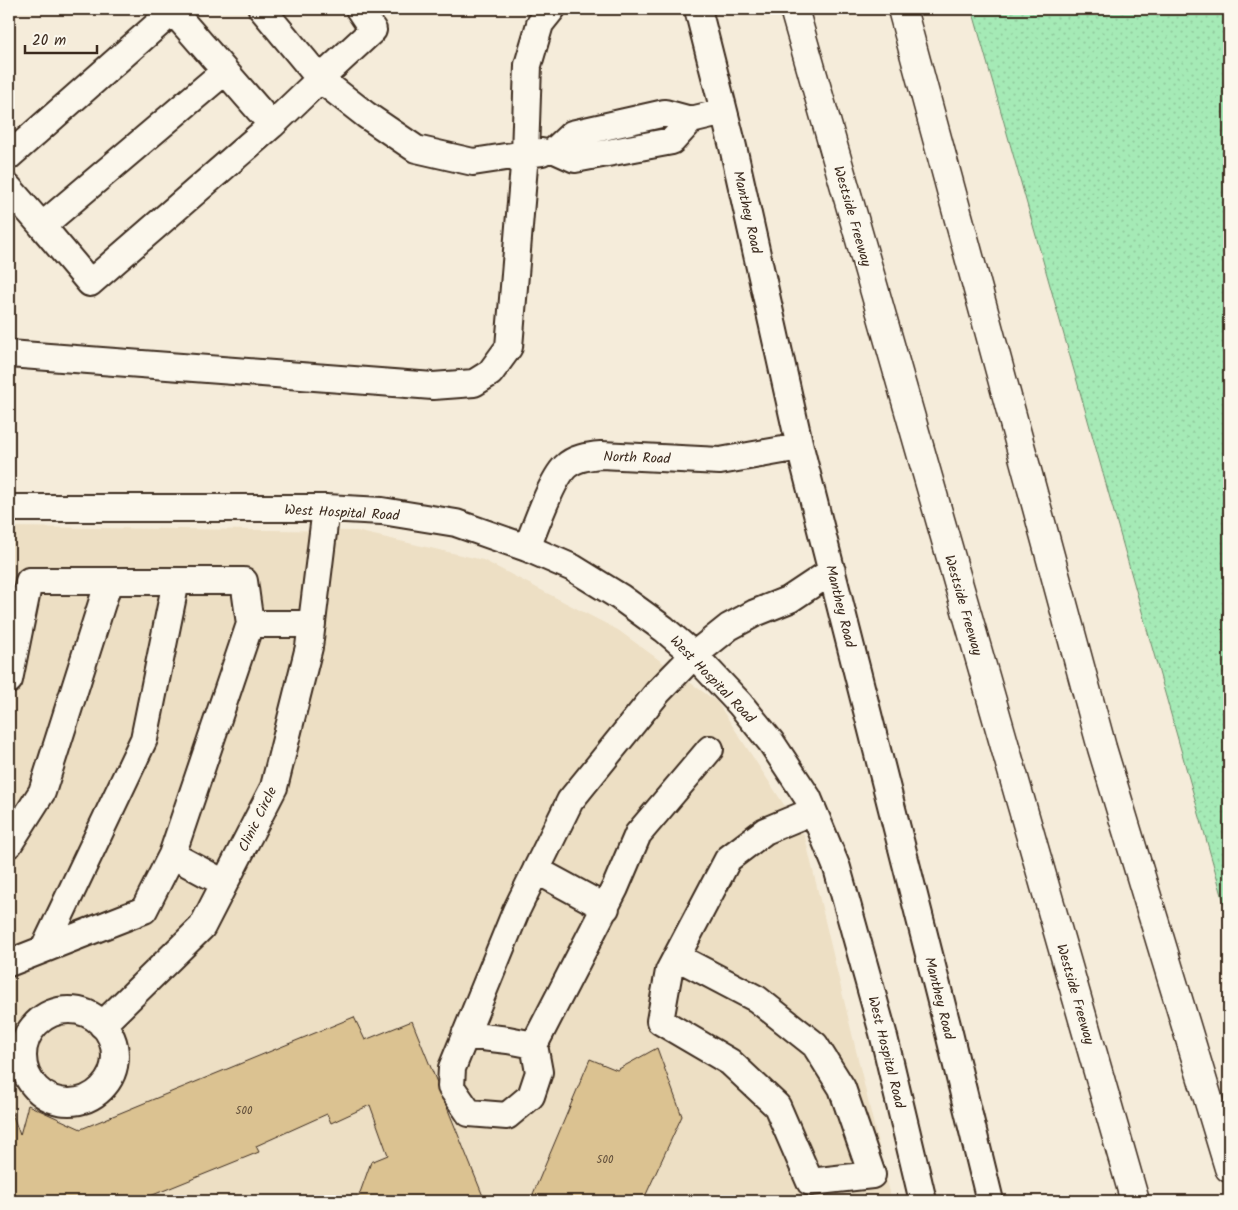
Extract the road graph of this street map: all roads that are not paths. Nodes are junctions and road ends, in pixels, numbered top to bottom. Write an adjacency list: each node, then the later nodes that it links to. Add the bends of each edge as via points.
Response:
1 (262, 9): 9 (street)
2 (358, 9): 9 (street, via 373,30)
3 (552, 9): 12 (street, via 540,24 528,65)
4 (698, 9): 10 (street, Manthey Road)
5 (794, 9): 44 (highway, Westside Freeway)
6 (902, 9): 41 (highway, via 1102,748)
7 (172, 10): 8 (street); 13 (street)
8 (225, 71): 11 (street); 15 (street)
9 (320, 79): 11 (street); 12 (street, via 416,149 473,162)
10 (724, 112): 12 (street, via 691,120 665,113 572,134 556,150); 17 (street, Manthey Road)
11 (272, 125): 15 (street, via 90,284)
12 (525, 154): 16 (street, via 510,347 490,373 474,383 433,386)
13 (9, 156)
14 (9, 188): 15 (street)
15 (42, 226)
16 (9, 354)
17 (800, 447): 20 (street, North Road, via 720,461 601,455 583,457 566,466 558,476); 21 (street, Manthey Road)
18 (9, 508): 19 (street, West Hospital Road)
19 (326, 508): 20 (street, West Hospital Road, via 382,511 456,523); 25 (street, Clinic Circle)
20 (527, 548): 26 (street, West Hospital Road, via 572,568 620,596)
21 (832, 571): 26 (street, via 790,598 729,627); 43 (street, Manthey Road)
22 (109, 581): 23 (street); 27 (street, via 29,581); 30 (street, via 42,792)
23 (176, 581): 24 (street, via 244,580); 35 (street, via 144,739)
24 (250, 624): 25 (street); 31 (street)
25 (312, 624): 33 (street, Clinic Circle, via 274,787)
26 (694, 655): 29 (street, West Hospital Road, via 771,742); 32 (street, via 658,692 570,801)
27 (9, 680)
28 (710, 749): 34 (street, via 638,834)
29 (813, 811): 36 (street, via 764,831 728,859); 42 (street, West Hospital Road, via 840,877 883,1034)
30 (9, 844)
31 (172, 855): 33 (street); 35 (street, via 144,910)
32 (536, 870): 34 (street); 39 (street)
33 (224, 883): 38 (street, Clinic Circle, via 202,927)
34 (606, 908): 40 (street)
35 (44, 949): 37 (street)
36 (677, 957): 36 (street, via 669,971 660,1021 730,1062 777,1106 810,1182 872,1175 842,1088 815,1045 757,1000)
37 (9, 963)
38 (102, 1025)
39 (464, 1036): 40 (street); 40 (street, via 452,1068 451,1087 469,1113 507,1116 531,1096 539,1072)
40 (534, 1045)
41 (1229, 1168)
42 (923, 1201)
43 (990, 1201)
44 (1135, 1201)

